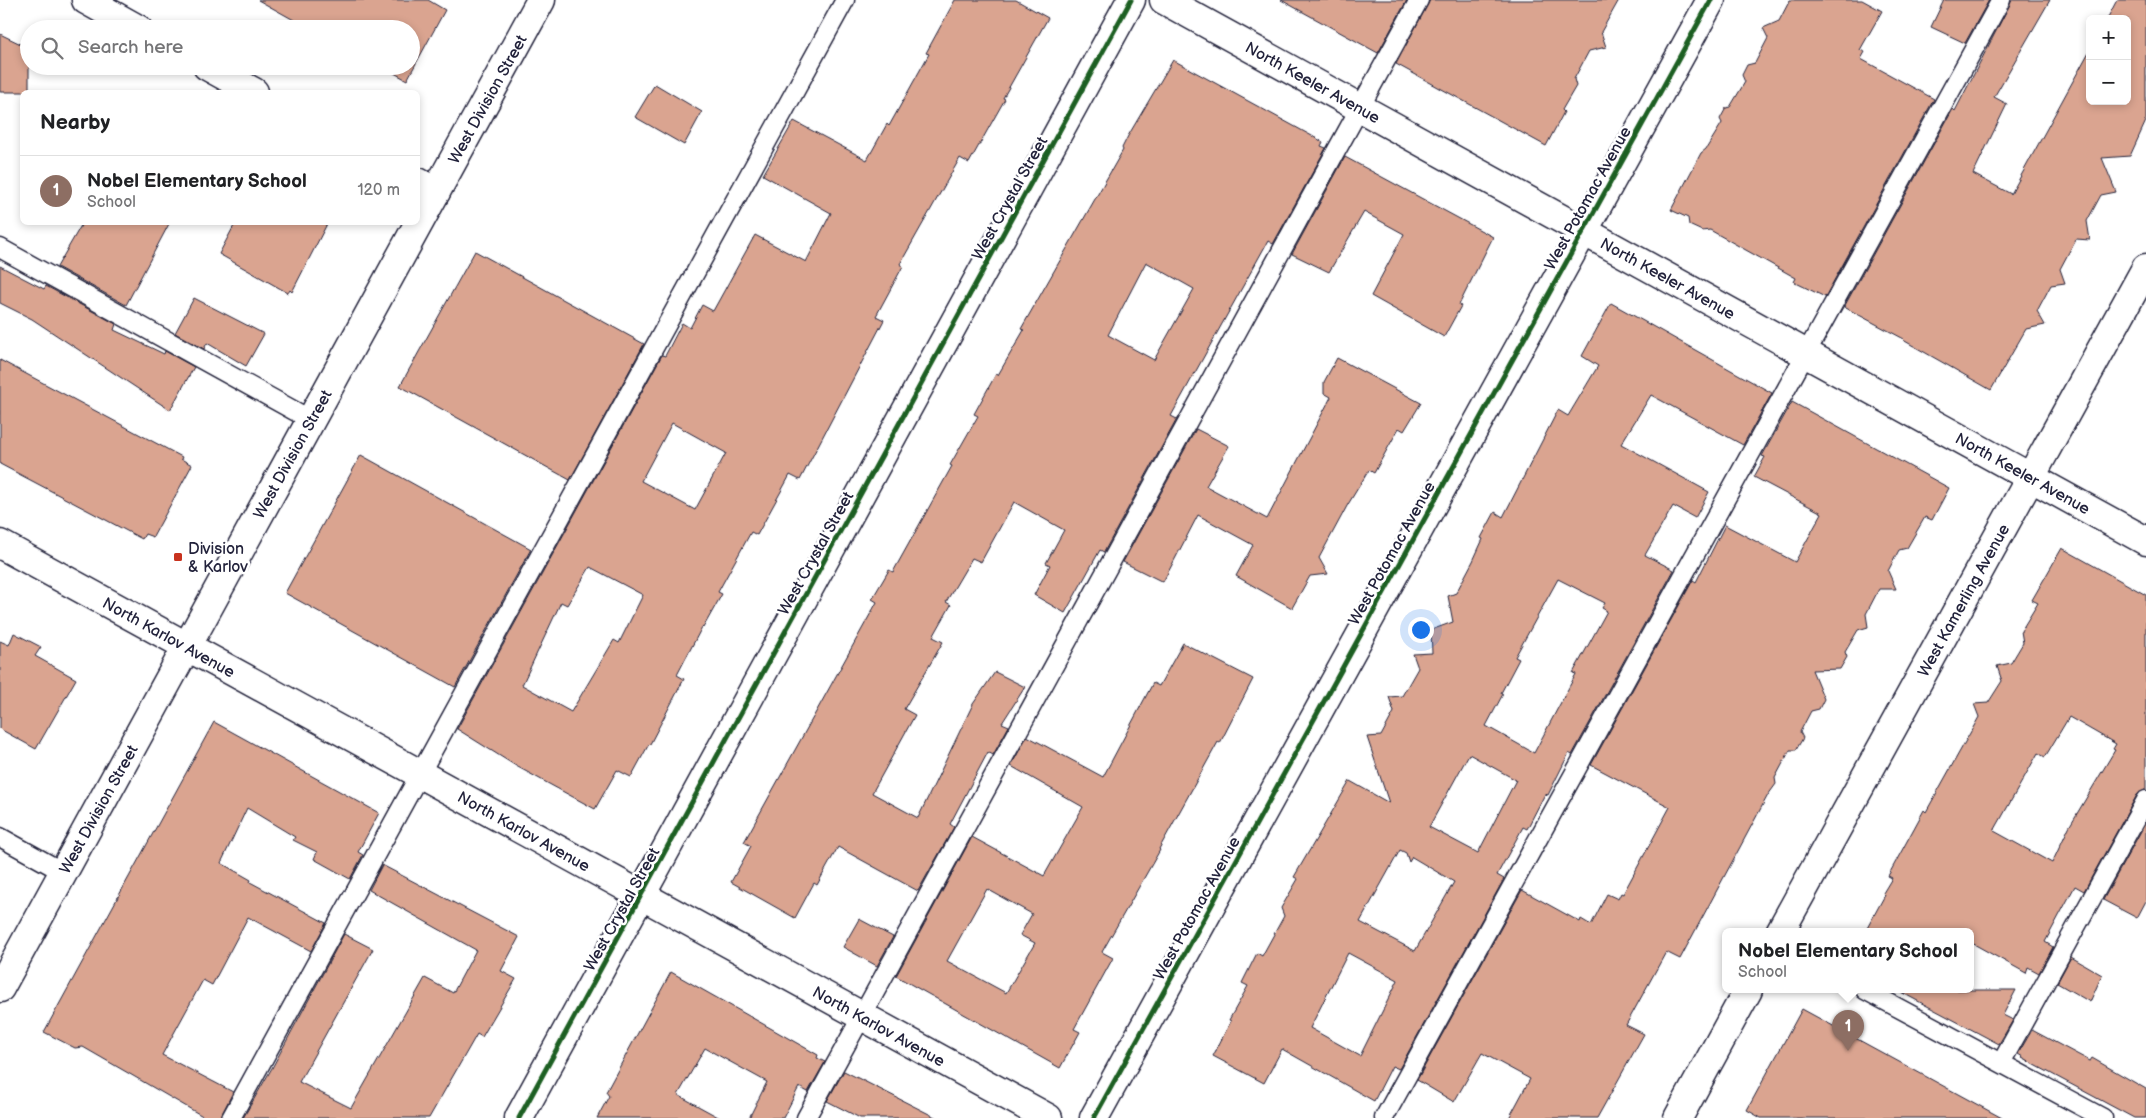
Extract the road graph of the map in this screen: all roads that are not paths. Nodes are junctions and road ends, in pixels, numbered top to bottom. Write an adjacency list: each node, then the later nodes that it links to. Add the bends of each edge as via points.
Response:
1 (86, 0): 9 (street)
2 (542, 0): 13 (street, West Division Street)
3 (846, 0): 25 (lane)
4 (1131, 0): 29 (street, West Crystal Street)
5 (1164, 0): 12 (street, North Keeler Avenue)
6 (1419, 0): 12 (lane)
7 (1710, 0): 16 (street, West Potomac Avenue)
8 (2001, 0): 19 (lane)
9 (122, 20)
10 (223, 75): 11 (street)
11 (250, 90)
12 (1360, 108): 16 (street, North Keeler Avenue); 34 (lane)
13 (427, 187): 14 (street, West Division Street)
14 (420, 201)
15 (408, 225): 20 (street, West Division Street)
16 (1583, 231): 19 (street, North Keeler Avenue); 40 (street, West Potomac Avenue)
17 (0, 248): 20 (lane)
18 (2146, 268): 21 (street, West Kamerling Avenue)
19 (1806, 354): 21 (street, North Keeler Avenue); 41 (lane)
20 (311, 420): 24 (street, West Division Street)
21 (2030, 478): 22 (street, North Keeler Avenue); 30 (street, West Kamerling Avenue)
22 (2146, 541)
23 (0, 544): 24 (street, North Karlov Avenue)
24 (187, 647): 25 (street, North Karlov Avenue); 28 (street, West Division Street)
25 (420, 774): 29 (street, North Karlov Avenue); 36 (lane)
26 (2146, 800): 35 (lane)
27 (0, 837): 28 (lane)
28 (63, 872): 31 (street, West Division Street)
29 (642, 896): 34 (street, North Karlov Avenue); 37 (street, West Crystal Street)
30 (1782, 928)
31 (0, 988)
32 (1746, 993): 42 (street)
33 (1871, 993): 35 (lane)
34 (862, 1016): 38 (lane); 39 (street, North Karlov Avenue)
35 (2000, 1063): 43 (lane)
36 (231, 1118)
37 (520, 1118)
38 (806, 1118)
39 (1048, 1118)
40 (1094, 1118)
41 (1384, 1118)
42 (1678, 1118)
43 (2103, 1118)

